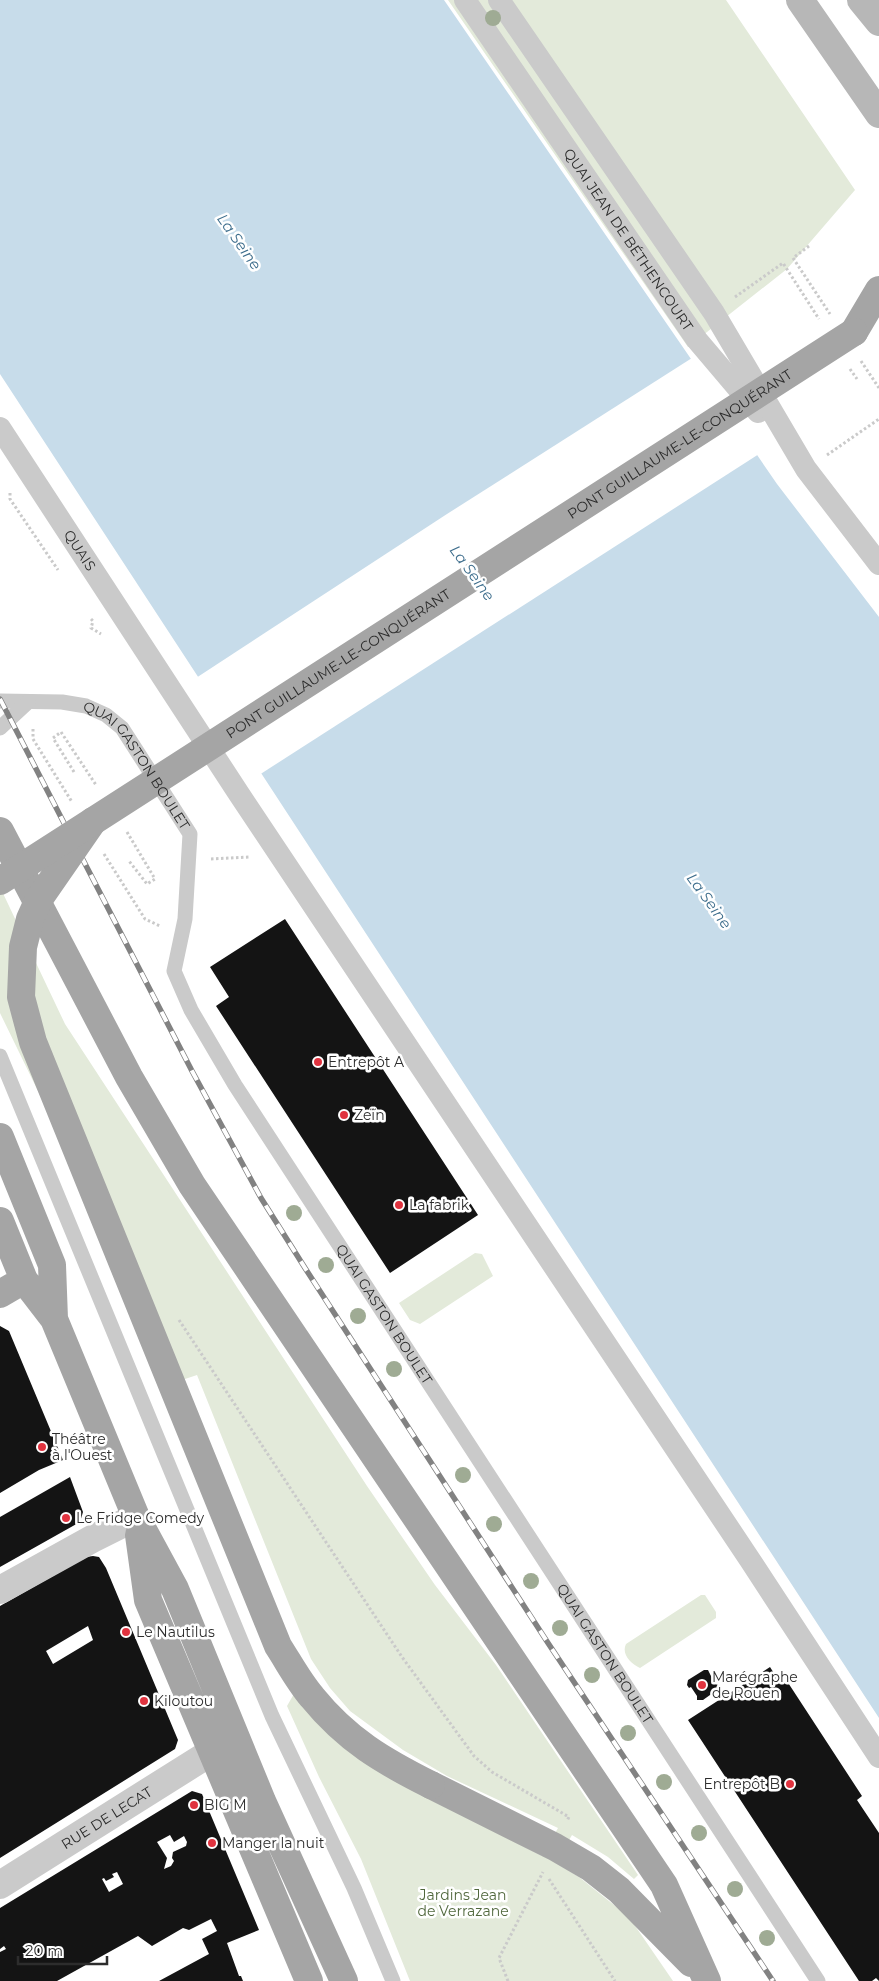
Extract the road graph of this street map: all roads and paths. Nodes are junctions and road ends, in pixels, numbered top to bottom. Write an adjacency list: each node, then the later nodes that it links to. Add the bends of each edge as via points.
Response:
1 (465, 0): 16 (street, QUAI JEAN DE BÉTHENCOURT, via 697,340)
2 (499, 0): 9 (street, QUAI JEAN DE BÉTHENCOURT)
3 (800, 0): 6 (main road)
4 (860, 0): 5 (main road)
5 (879, 22)
6 (879, 114)
7 (809, 246): 11 (path, via 794,258)
8 (879, 290): 11 (main road, PONT GUILLAUME-LE-CONQUÉRANT)
9 (714, 313): 10 (path, via 783,263); 16 (street, QUAI JEAN DE BÉTHENCOURT)
10 (823, 325)
11 (855, 327): 23 (main road, PONT GUILLAUME-LE-CONQUÉRANT, bridge)
12 (868, 371): 13 (path)
13 (879, 388)
14 (879, 418): 16 (path)
15 (0, 428): 26 (street, QUAIS)
16 (806, 469): 17 (street, QUAI JEAN DE BÉTHENCOURT)
17 (879, 564)
18 (0, 700): 19 (lane, QUAI GASTON BOULET)
19 (28, 702): 20 (lane); 27 (lane, QUAI GASTON BOULET, via 86,706 106,715 122,728 190,834)
20 (0, 728)
21 (74, 772): 22 (path, via 54,738 61,732)
22 (98, 788)
23 (94, 821): 29 (main road, PONT GUILLAUME-LE-CONQUÉRANT, bridge); 41 (main road, bridge, via 43,892 30,919 23,948 21,996 33,1042 278,1646 311,1696 342,1730 376,1756)
24 (125, 829): 28 (path, via 155,879 147,884)
25 (0, 831): 43 (main road, via 128,1077 192,1184 664,1885)
26 (280, 855): 27 (path, via 218,859); 40 (street, QUAIS)
27 (189, 856): 49 (lane, QUAI GASTON BOULET, via 185,919 174,971 191,1010 240,1093)
28 (129, 861)
29 (0, 881)
30 (0, 1056): 46 (lane, via 268,1707 354,1888)
31 (0, 1137): 36 (main road, via 52,1265)
32 (0, 1221): 33 (main road)
33 (24, 1280): 34 (main road); 36 (main road)
34 (0, 1294)
35 (174, 1312): 41 (path, via 402,1657 474,1756 492,1772 569,1817)
36 (54, 1319): 37 (main road)
37 (136, 1517): 38 (street); 39 (main road, via 148,1600); 45 (main road, via 175,1589 262,1802)
38 (0, 1590)
39 (213, 1751): 42 (street, RUE DE LECAT); 44 (main road)
40 (879, 1757)
41 (555, 1847): 43 (main road, via 591,1868 619,1890)
42 (0, 1885)
43 (705, 1979)
44 (308, 1981)
45 (344, 1981)
46 (393, 1981)
47 (508, 1981): 48 (path, via 499,1958 544,1870)
48 (615, 1981)
49 (818, 1981)

